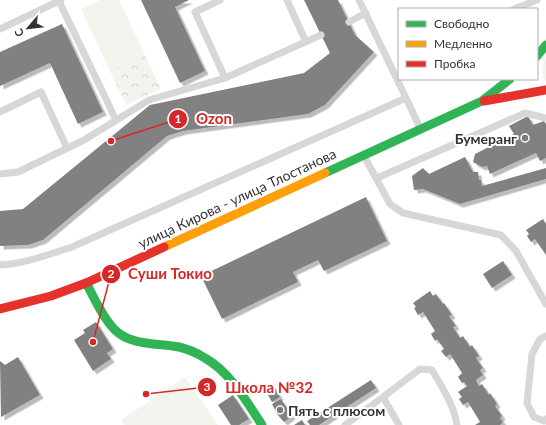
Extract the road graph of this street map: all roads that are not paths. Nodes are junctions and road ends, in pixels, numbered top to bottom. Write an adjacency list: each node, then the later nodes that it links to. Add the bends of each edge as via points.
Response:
1 (60, 0): 9 (lane); 22 (lane)
2 (220, 0): 14 (lane, via 195,12)
3 (287, 0): 11 (lane)
4 (359, 0): 7 (lane)
5 (536, 0): 6 (lane)
6 (516, 8)
7 (366, 13): 8 (lane); 18 (lane)
8 (349, 22)
9 (0, 29)
10 (321, 35): 11 (lane)
11 (306, 42): 14 (lane)
12 (546, 45): 13 (main road)
13 (538, 55)
14 (225, 78): 22 (lane, via 149,100)
15 (509, 80): 19 (main road)
16 (534, 80): 17 (main road)
17 (546, 90): 19 (main road)
18 (406, 98): 23 (lane); 28 (lane, via 72,247 11,265)
19 (482, 102): 23 (main road, улица Кирова - улица Тлостанова)
20 (0, 112): 24 (lane, via 41,92)
21 (546, 118): 27 (lane, via 525,113)
22 (116, 120): 24 (lane)
23 (421, 130): 25 (main road, улица Кирова - улица Тлостанова)
24 (67, 148): 26 (lane, via 18,172)
25 (364, 156): 27 (lane); 29 (main road, улица Кирова - улица Тлостанова)
26 (0, 174)
27 (377, 178): 30 (lane, via 390,204 403,213 501,235 516,251)
28 (0, 265)
29 (86, 283): 31 (main road, улица Кирова - улица Тлостанова, via 51,296); 35 (main road, via 108,320 121,334 186,349 207,358 235,384)
30 (546, 304)
31 (0, 309)
32 (546, 336): 34 (lane, via 540,339 532,354 527,403 534,417 544,421)
33 (383, 397): 36 (lane); 37 (lane); 38 (lane, via 420,369 432,370 456,415)
34 (546, 419)
35 (262, 425)
36 (345, 425)
37 (399, 425)
38 (457, 425)

